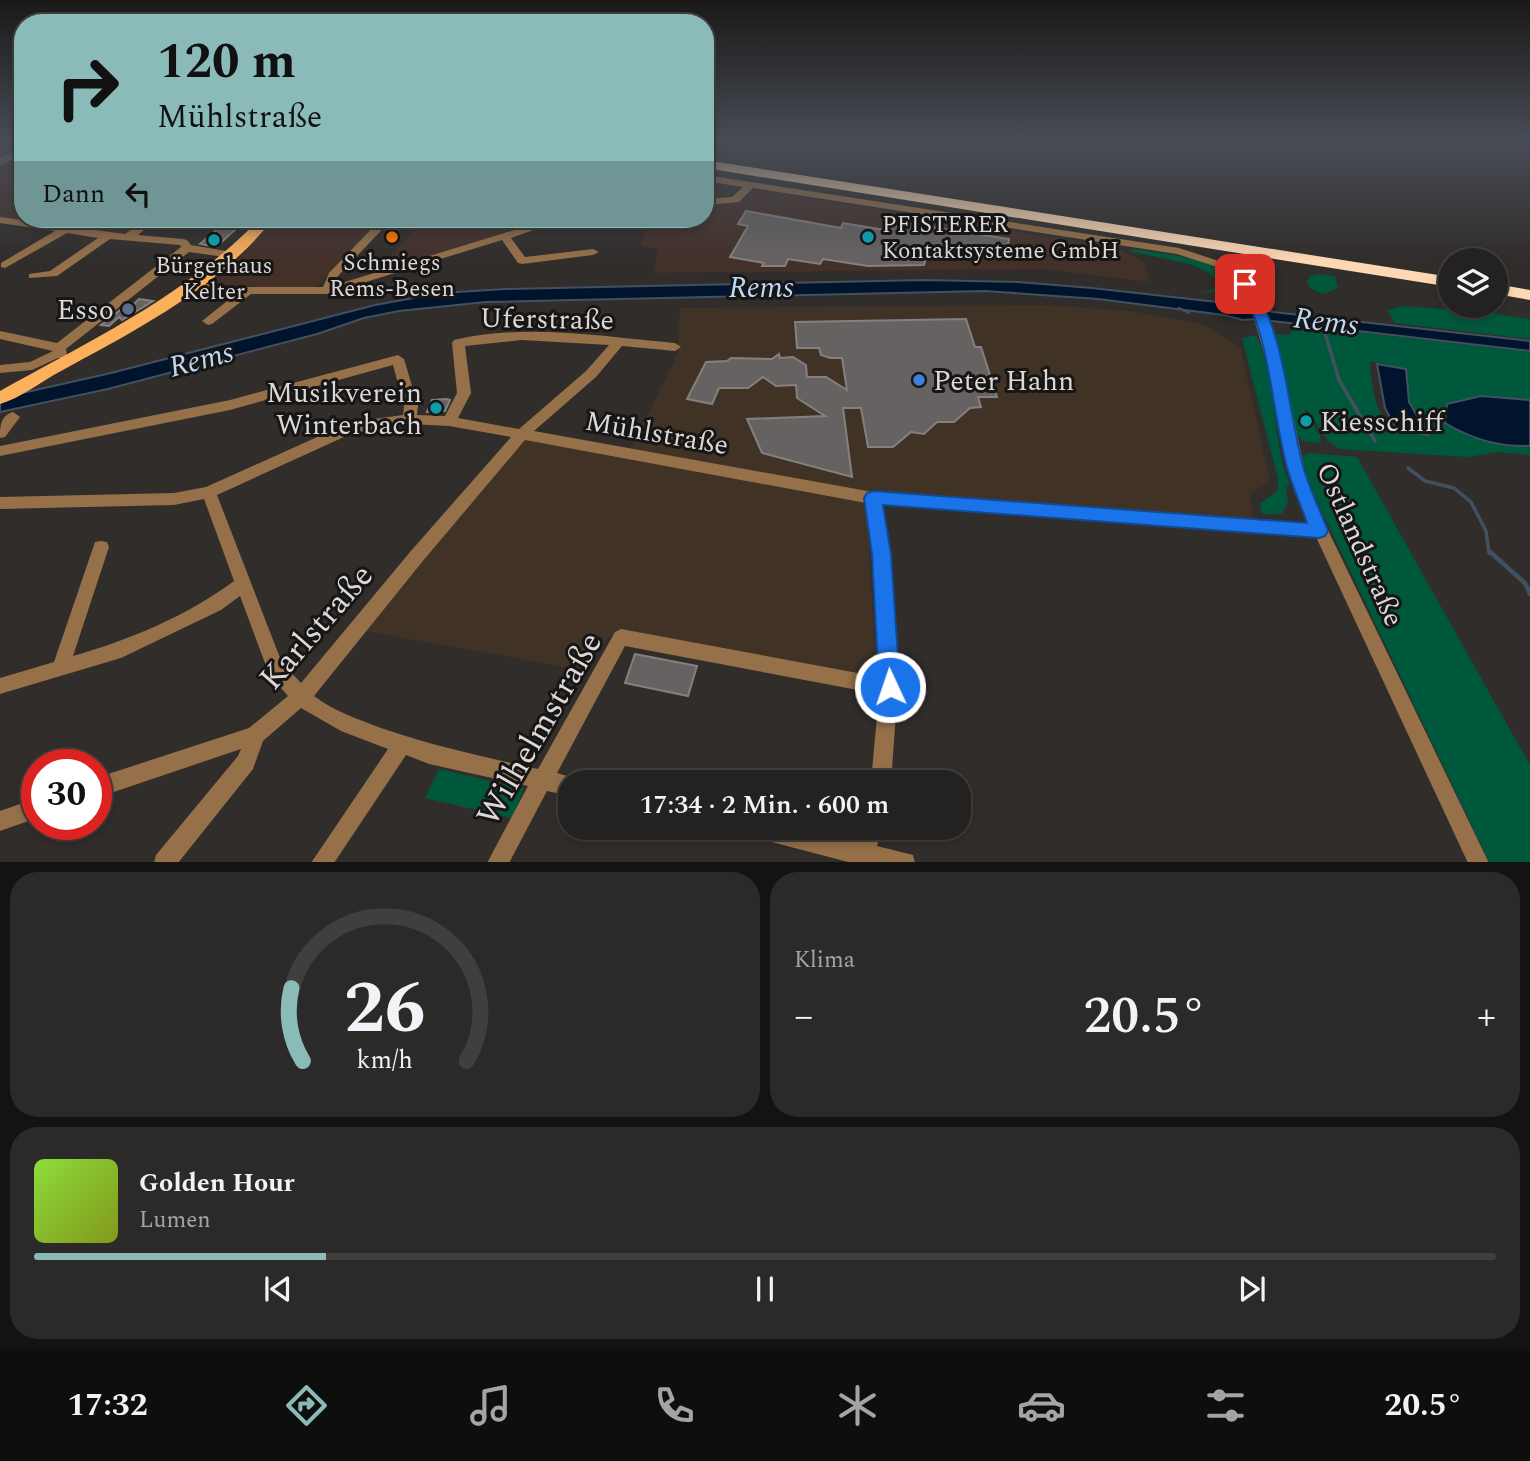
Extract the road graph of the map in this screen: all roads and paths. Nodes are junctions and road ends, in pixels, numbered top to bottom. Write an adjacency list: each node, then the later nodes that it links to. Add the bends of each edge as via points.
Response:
1 (726, 181): 4 (street, Ostlandstraße)
2 (814, 181): 21 (highway)
3 (854, 181): 19 (highway)
4 (751, 185): 5 (street, via 735,200); 45 (street, Ostlandstraße, via 1188,253 1230,271 1254,298 1279,381 1295,467)
5 (714, 201)
6 (41, 228): 11 (street)
7 (140, 228): 14 (street)
8 (257, 228): 17 (main road)
9 (378, 228): 26 (street, via 333,275)
10 (530, 228): 13 (street)
11 (63, 231): 12 (street); 18 (street)
12 (108, 236): 14 (street); 20 (street, via 53,274)
13 (504, 236): 16 (street, via 522,261); 26 (street)
14 (127, 238): 15 (street, via 183,242)
15 (187, 248): 17 (street); 33 (street)
16 (593, 252)
17 (232, 255): 22 (main road)
18 (5, 265)
19 (1438, 272)
20 (33, 276)
21 (1438, 280)
22 (195, 284): 25 (street); 33 (main road)
23 (1508, 284): 24 (highway)
24 (1530, 287)
25 (247, 291): 26 (street); 29 (street)
26 (327, 291)
27 (1508, 291): 28 (highway)
28 (1530, 295)
29 (208, 321)
30 (0, 335): 33 (street)
31 (618, 343): 32 (street, Uferstraße); 38 (street, Uferstraße, via 522,336 458,342 464,393); 40 (street, Karlstraße, via 591,374)
32 (675, 347)
33 (62, 354): 34 (street, via 32,366); 35 (main road)
34 (0, 369)
35 (0, 398)
36 (13, 417): 39 (street)
37 (409, 419): 38 (street, Mühlstraße); 41 (street, via 411,406 398,359 230,405); 42 (street, Mühlstraße, via 340,433)
38 (449, 421): 40 (street, Mühlstraße)
39 (0, 433)
40 (522, 434): 43 (street, Mühlstraße); 51 (street, Karlstraße)
41 (0, 451)
42 (209, 492): 44 (street, Mühlstraße, via 174,499); 47 (street)
43 (873, 498): 45 (street, Mühlstraße); 50 (street)
44 (0, 503)
45 (1319, 531): 67 (street, Ostlandstraße)
46 (101, 547): 48 (street)
47 (243, 584): 48 (street, via 215,605 115,652); 51 (street, via 275,668)
48 (61, 667): 49 (street)
49 (0, 686)
50 (890, 687): 54 (street); 55 (street, Wilhelmstraße, via 621,637)
51 (301, 697): 52 (street, Karlstraße); 53 (street, via 348,725)
52 (255, 735): 56 (street); 63 (street, Karlstraße, via 246,762)
53 (402, 744): 55 (street); 64 (street)
54 (882, 770)
55 (542, 779): 57 (street); 65 (street, Wilhelmstraße)
56 (112, 783)
57 (558, 783)
58 (21, 814): 59 (street)
59 (0, 821)
60 (799, 840): 62 (street)
61 (868, 840): 62 (street)
62 (863, 858): 66 (street)
63 (165, 862)
64 (322, 862)
65 (498, 862)
66 (897, 862)
67 (1479, 862)

